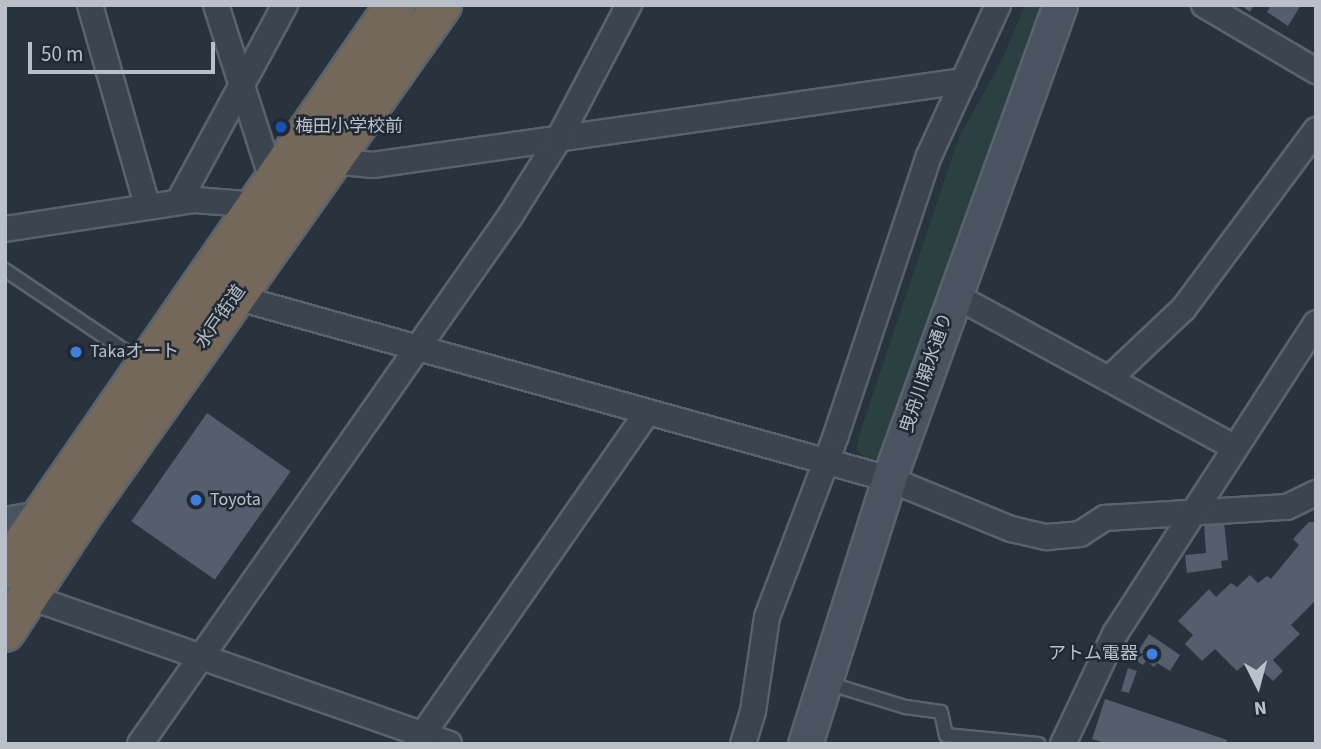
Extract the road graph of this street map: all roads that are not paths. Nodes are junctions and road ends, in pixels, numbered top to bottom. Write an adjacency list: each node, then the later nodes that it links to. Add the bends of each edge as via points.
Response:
1 (89, 5): 22 (street)
2 (216, 5): 16 (street)
3 (285, 5): 16 (street)
4 (385, 5): 12 (highway)
5 (395, 5): 12 (highway, 水戸街道)
6 (442, 5): 13 (highway, 水戸街道)
7 (457, 5): 13 (highway)
8 (629, 5): 18 (street)
9 (998, 5): 15 (street)
10 (1060, 5): 25 (street, 曳舟川親水通り)
11 (1204, 5): 14 (street)
12 (361, 51): 20 (highway, 水戸街道)
13 (396, 70): 19 (highway, 水戸街道)
14 (1316, 71)
15 (964, 81): 18 (street); 33 (street, via 929,156)
16 (241, 90): 20 (street); 21 (street)
17 (1316, 130): 30 (street, via 1184,308)
18 (558, 140): 19 (street, via 360,166); 28 (street)
19 (331, 161): 26 (highway, 水戸街道)
20 (265, 194): 21 (street); 29 (highway, 水戸街道)
21 (179, 201): 22 (street)
22 (147, 205): 23 (street)
23 (5, 229)
24 (5, 270): 29 (lane)
25 (954, 295): 30 (street); 34 (street, 曳舟川親水通り)
26 (235, 297): 28 (street); 36 (highway, 水戸街道)
27 (1316, 323): 32 (street)
28 (419, 347): 31 (street); 40 (street)
29 (148, 366): 38 (highway, 水戸街道)
30 (1110, 378): 32 (street)
31 (646, 414): 33 (street); 42 (street)
32 (1234, 447): 37 (street)
33 (825, 465): 34 (street); 45 (street, via 768,617)
34 (889, 479): 37 (street, via 1011,529 1047,537 1080,534 1105,519); 41 (street, 曳舟川親水通り)
35 (1316, 493): 37 (street, via 1287,507)
36 (86, 509): 38 (highway); 38 (highway, 水戸街道)
37 (1195, 511): 48 (street, via 1115,634)
38 (24, 555): 39 (highway, 水戸街道); 40 (street)
39 (5, 632)
40 (202, 656): 42 (street); 43 (street)
41 (824, 681): 46 (street, 曳舟川親水通り); 47 (lane, via 906,707 941,712 946,735)
42 (419, 739): 44 (street)
43 (140, 744)
44 (449, 744)
45 (743, 744)
46 (805, 744)
47 (1039, 744)
48 (1063, 744)

